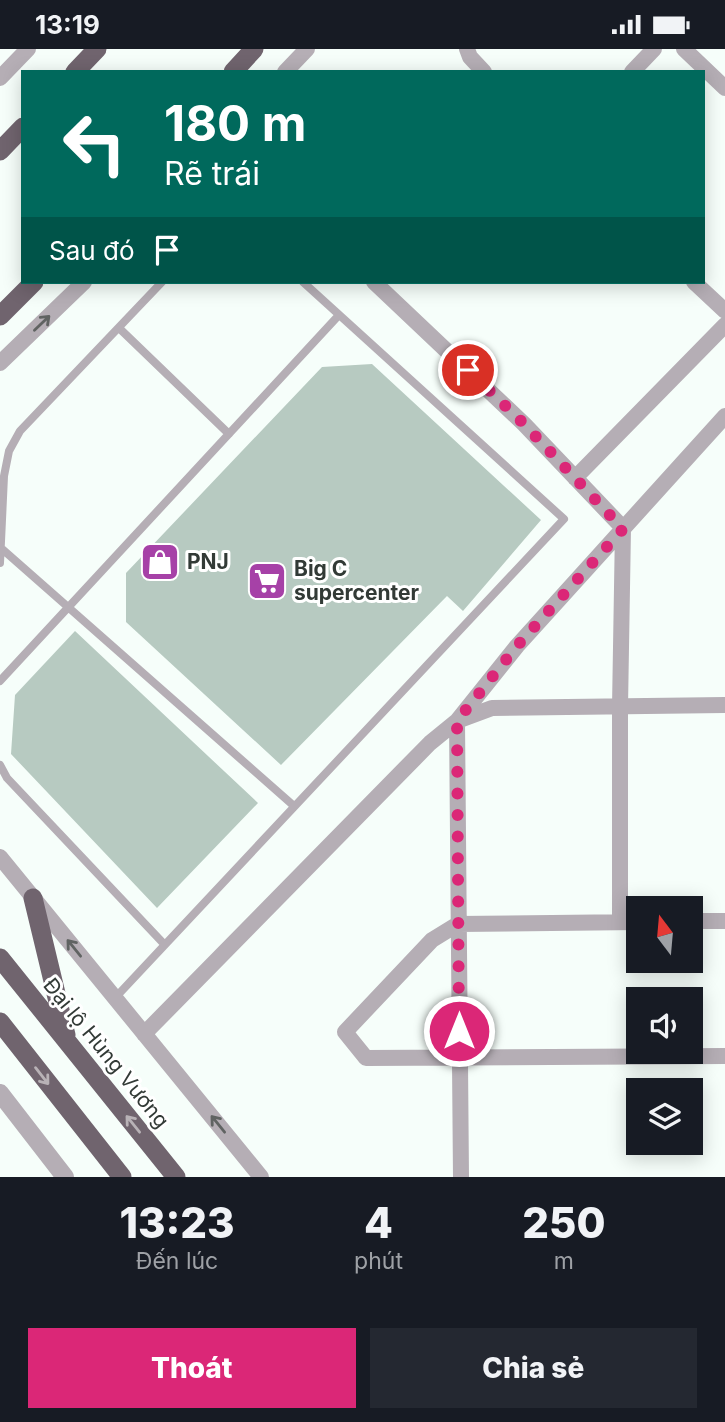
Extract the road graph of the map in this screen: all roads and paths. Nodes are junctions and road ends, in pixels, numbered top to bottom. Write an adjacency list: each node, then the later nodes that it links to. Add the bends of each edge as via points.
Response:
1 (27, 49): 13 (street)
2 (97, 49): 8 (highway)
3 (254, 49): 9 (highway)
4 (307, 49): 10 (street)
5 (467, 49): 11 (street)
6 (654, 49): 12 (street)
7 (684, 49): 14 (street)
8 (77, 70)
9 (235, 70)
10 (287, 70)
11 (482, 70)
12 (634, 70)
13 (0, 78)
14 (725, 88)
15 (21, 129): 16 (highway)
16 (0, 151)
17 (32, 284): 25 (highway)
18 (82, 284): 28 (street, one-way to 18)
19 (160, 284): 27 (lane)
20 (305, 284): 24 (lane)
21 (376, 284): 31 (street)
22 (696, 284): 23 (street)
23 (725, 311)
24 (339, 315): 30 (lane); 41 (lane, via 564,519)
25 (0, 316)
26 (725, 325): 31 (street)
27 (118, 328): 30 (lane); 33 (lane, via 20,431 9,451)
28 (0, 363)
29 (723, 420): 32 (street)
30 (229, 434): 35 (lane)
31 (575, 478): 32 (street)
32 (623, 529): 38 (street); 39 (street, via 517,646)
33 (1, 548): 34 (lane); 35 (lane)
34 (0, 563)
35 (67, 608): 36 (lane); 41 (lane)
36 (0, 681)
37 (725, 705): 38 (street)
38 (620, 707): 39 (street, via 492,708); 46 (street)
39 (457, 721): 48 (street); 53 (street, via 430,743)
40 (0, 765): 49 (lane, via 7,778)
41 (294, 806): 49 (lane)
42 (0, 857): 43 (street)
43 (33, 898): 51 (street, one-way to 43); 54 (highway)
44 (704, 921): 45 (street)
45 (725, 921)
46 (620, 922): 47 (street); 48 (street)
47 (626, 922)
48 (458, 925): 56 (street); 56 (street, via 432,940 345,1032 366,1058)
49 (164, 944): 51 (lane)
50 (0, 958): 54 (highway, Đại lộ Hùng Vương)
51 (115, 997): 53 (street)
52 (0, 1022): 59 (highway, one-way to 59)
53 (144, 1034): 61 (street, one-way to 53)
54 (68, 1043): 60 (highway, Đại lộ Hùng Vương, one-way to 54)
55 (725, 1056): 56 (street)
56 (460, 1058): 62 (street)
57 (0, 1093): 58 (street)
58 (65, 1177)
59 (122, 1177)
60 (176, 1177)
61 (261, 1177)
62 (460, 1177)

